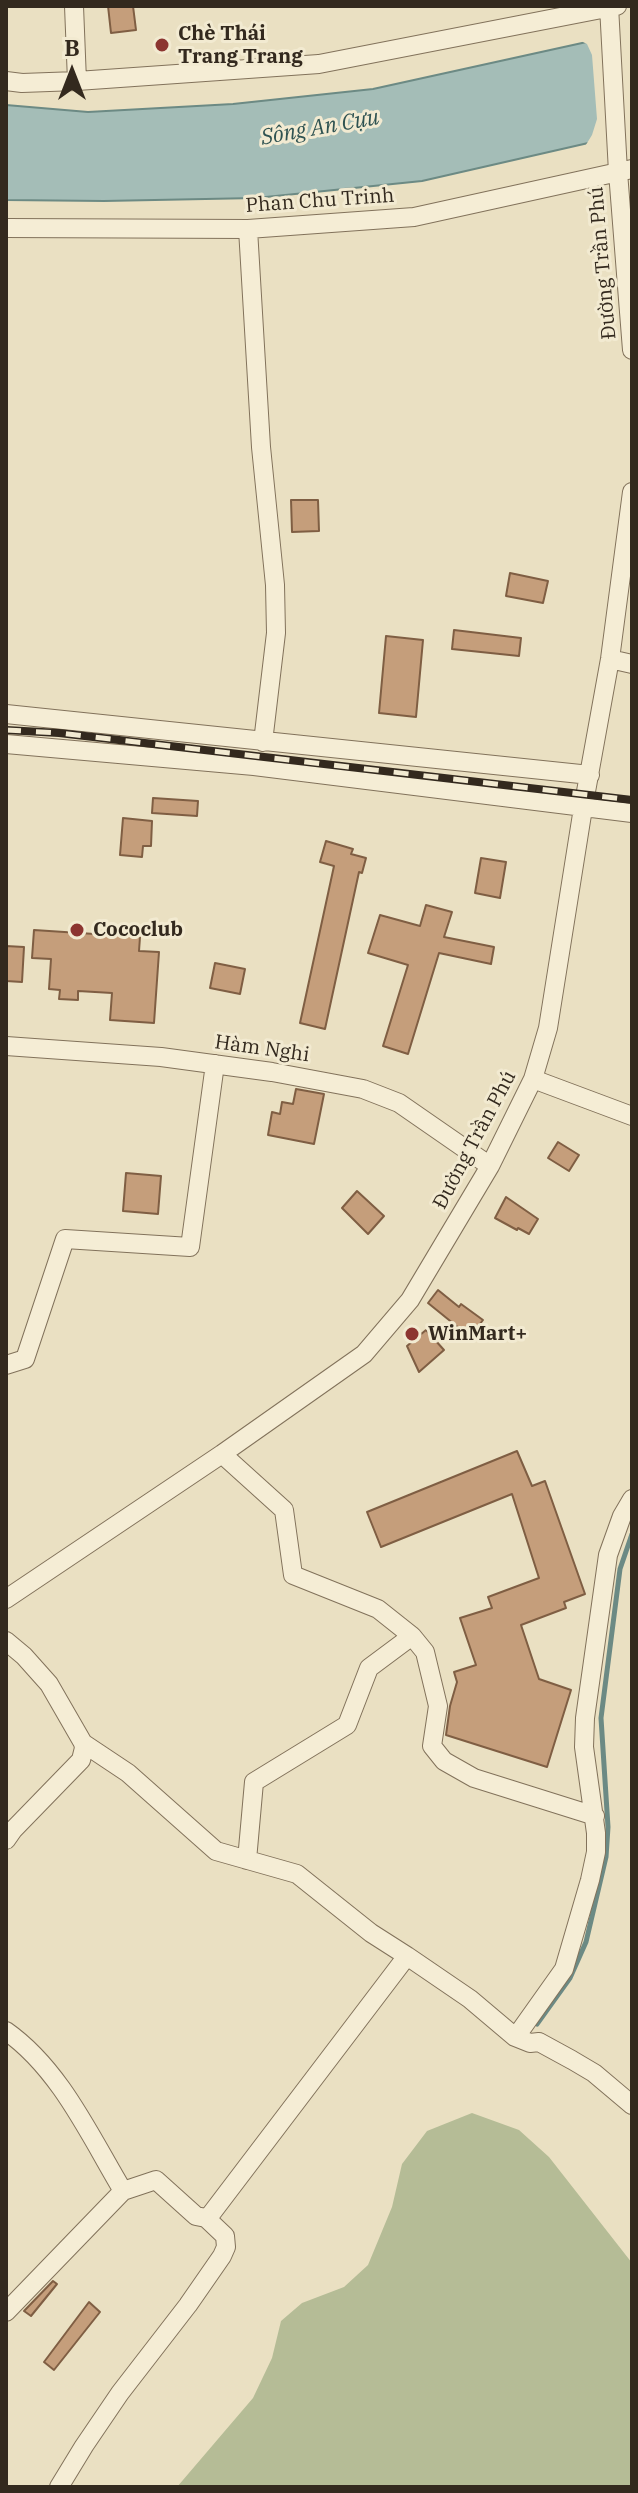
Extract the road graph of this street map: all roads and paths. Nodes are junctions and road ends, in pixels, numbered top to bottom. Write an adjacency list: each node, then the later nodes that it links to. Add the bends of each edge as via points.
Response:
1 (74, 6): 4 (street)
2 (612, 7): 4 (street, via 319,64); 5 (street, Đường Trần Phú)
3 (6, 81): 4 (street)
4 (77, 81)
5 (625, 170): 7 (street, Phan Chu Trinh, via 414,217); 8 (street, Đường Trần Phú)
6 (6, 228): 7 (street, Phan Chu Trinh)
7 (248, 229): 13 (street, via 275,585 276,633)
8 (632, 350)
9 (632, 492): 10 (street, Đường Trần Phú)
10 (610, 659): 11 (street); 15 (street, Đường Trần Phú)
11 (632, 664)
12 (6, 714): 13 (street)
13 (263, 742): 15 (street)
14 (6, 744): 16 (street, via 254,766)
15 (590, 775): 16 (street, Đường Trần Phú)
16 (583, 808): 17 (street); 20 (street, Đường Trần Phú, via 548,1028)
17 (632, 813)
18 (6, 1046): 19 (street, Hàm Nghi)
19 (215, 1064): 22 (street, Hàm Nghi, via 363,1089 399,1103); 23 (street, via 190,1247 65,1239 25,1359)
20 (533, 1079): 21 (street); 22 (street, Đường Trần Phú)
21 (632, 1116)
22 (490, 1166): 24 (street, Đường Trần Phú, via 391,1325 364,1354)
23 (6, 1365)
24 (222, 1454): 26 (street, Đường Trần Phú); 27 (street, via 284,1510 293,1575 378,1609)
25 (632, 1499): 30 (street, via 608,1555 585,1718)
26 (6, 1599)
27 (412, 1636): 30 (street, via 425,1652 438,1706 432,1746 444,1761 474,1778); 32 (street, via 369,1668 347,1725 254,1782)
28 (6, 1641): 29 (street, via 49,1684)
29 (83, 1743): 31 (street, via 81,1760); 32 (street, via 128,1773 216,1851)
30 (595, 1816): 35 (street, via 596,1852 569,1957)
31 (6, 1840)
32 (247, 1860): 33 (street, via 297,1874)
33 (407, 1956): 35 (street); 38 (street)
34 (6, 2031): 37 (street, via 23,2043 65,2094)
35 (520, 2036): 36 (street, via 583,2066)
36 (632, 2105)
37 (123, 2191): 38 (street, via 156,2180 196,2216); 39 (street)
38 (206, 2218): 40 (street, via 225,2236 222,2256 120,2393)
39 (6, 2312)
40 (59, 2487)

